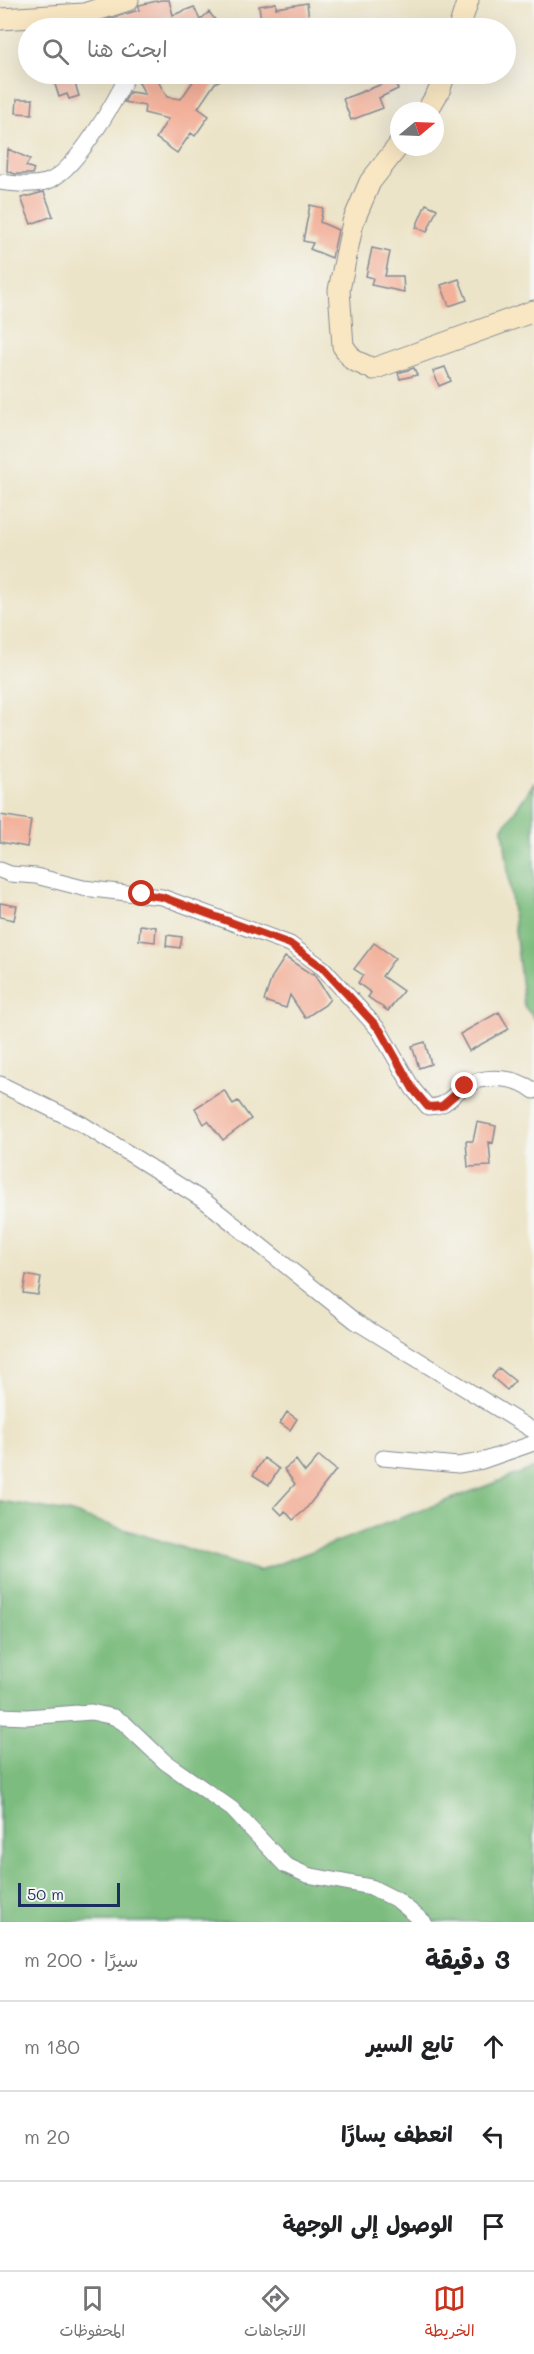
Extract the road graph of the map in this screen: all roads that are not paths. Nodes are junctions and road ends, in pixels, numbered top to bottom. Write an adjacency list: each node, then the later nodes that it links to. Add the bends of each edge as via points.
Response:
1 (128, 0): 4 (street, via 84,14)
2 (468, 0): 3 (street)
3 (462, 18)
4 (0, 19)
5 (122, 84): 9 (street, via 85,146 64,170 48,182)
6 (441, 84): 7 (street)
7 (432, 102)
8 (390, 156): 10 (street, via 370,182 353,222 345,255 339,290 342,337 353,360 373,369)
9 (0, 182)
10 (534, 310)
11 (0, 870): 13 (street, via 83,888 162,897 290,944 323,968 380,1030 413,1089 428,1107 442,1106 465,1086 487,1078 511,1080)
12 (0, 1084): 14 (street, via 82,1125 206,1202 354,1321)
13 (534, 1090)
14 (534, 1431)
15 (534, 1443): 16 (street, via 458,1465)
16 (383, 1458)
17 (0, 1716): 18 (street, via 91,1712 114,1717 165,1762 232,1809 285,1865 307,1875 371,1887 397,1900)
18 (424, 1922)

